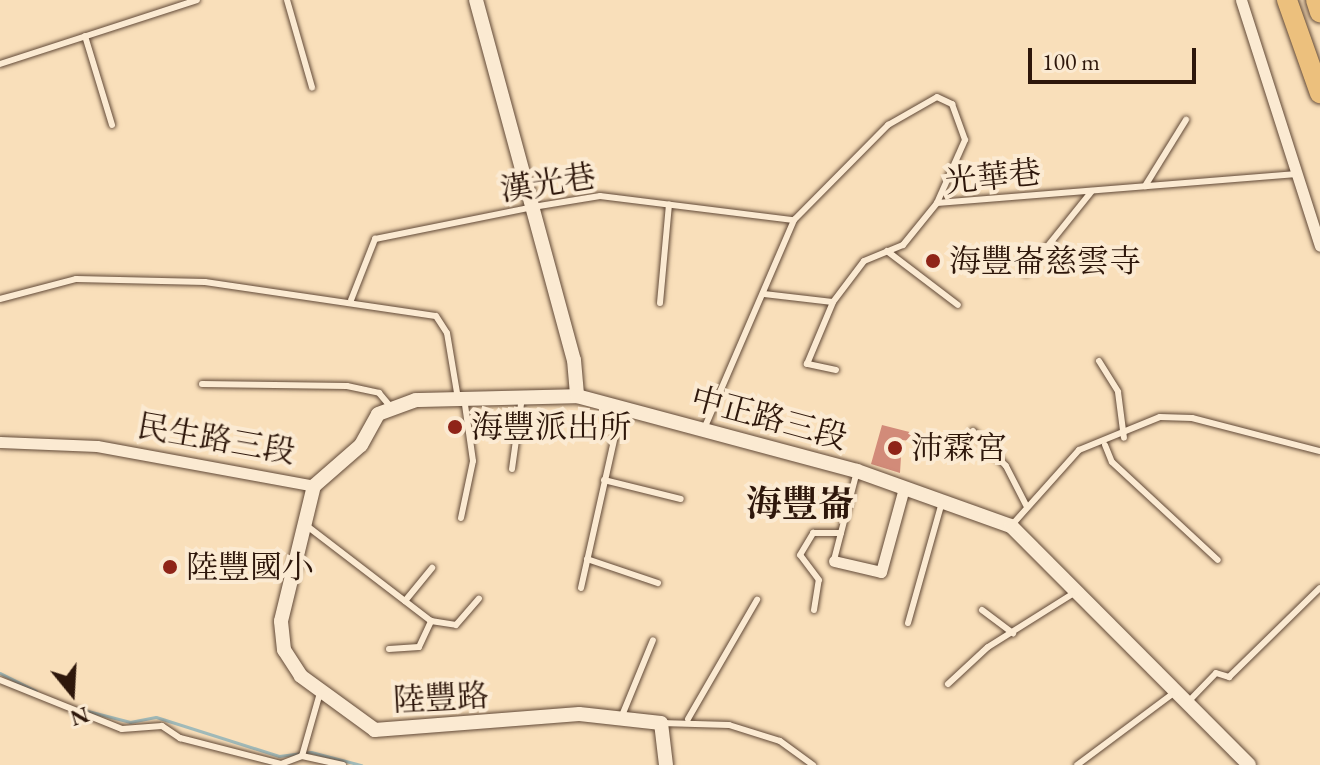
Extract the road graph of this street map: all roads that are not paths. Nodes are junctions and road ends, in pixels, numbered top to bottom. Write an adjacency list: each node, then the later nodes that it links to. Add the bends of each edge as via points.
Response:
1 (197, 0): 8 (lane)
2 (287, 0): 10 (lane)
3 (476, 0): 19 (street)
4 (1241, 0): 14 (street)
5 (1287, 0): 11 (highway)
6 (1316, 0): 7 (highway)
7 (1320, 12)
8 (85, 36): 9 (lane); 13 (lane)
9 (0, 64)
10 (312, 87)
11 (1320, 93)
12 (1186, 120): 15 (lane)
13 (112, 125)
14 (1297, 174): 15 (lane, 光華巷); 20 (street)
15 (1145, 186): 16 (lane, 光華巷)
16 (1092, 191): 17 (lane, 光華巷); 24 (lane)
17 (937, 203): 21 (lane, via 965,140 952,104 937,97 888,125); 23 (lane, 光華巷, via 903,245)
18 (669, 204): 19 (lane, 漢光巷, via 600,196); 21 (lane, 漢光巷); 29 (lane)
19 (533, 207): 27 (lane, 漢光巷, via 375,239); 35 (street)
20 (1314, 210): 22 (street)
21 (794, 220): 25 (lane)
22 (1320, 246)
23 (887, 251): 28 (lane, 光華巷, via 864,261); 30 (lane)
24 (1026, 273)
25 (764, 294): 28 (lane); 39 (lane)
26 (0, 299): 27 (lane, via 76,279 205,282)
27 (351, 300): 36 (lane, via 436,316 447,333)
28 (833, 302): 32 (lane, 光華巷, via 807,364)
29 (660, 303)
30 (958, 305)
31 (1099, 361): 41 (lane, via 1118,392)
32 (836, 370)
33 (202, 384): 37 (lane, via 347,386 379,393)
34 (522, 393): 35 (street); 36 (street); 45 (lane)
35 (577, 396): 38 (street, 中正路三段)
36 (461, 399): 37 (street); 53 (lane, via 473,461)
37 (390, 406): 48 (street, 民生路三段)
38 (622, 406): 39 (street, 中正路三段); 47 (lane)
39 (704, 429): 46 (street, 中正路三段)
40 (973, 431): 52 (lane, via 1006,466)
41 (1124, 438): 43 (lane); 44 (lane, via 1160,417 1192,418)
42 (0, 442): 48 (street, 民生路三段, via 97,446)
43 (1105, 445): 52 (lane, via 1079,450); 58 (lane, via 1112,462)
44 (1320, 451)
45 (512, 469)
46 (857, 471): 49 (street, 中正路三段); 56 (lane)
47 (604, 480): 50 (lane); 57 (lane)
48 (314, 486): 54 (street, 陸豐路)
49 (904, 488): 51 (street, 中正路三段); 59 (street, via 881,572)
50 (681, 499)
51 (942, 502): 55 (street, 中正路三段); 71 (lane)
52 (1026, 505): 55 (lane)
53 (461, 518)
54 (305, 525): 67 (lane); 78 (street, 陸豐路, via 281,621 284,650)
55 (1011, 526): 64 (street, 中正路三段)
56 (841, 533): 59 (lane); 68 (lane, via 813,533 800,555 819,580)
57 (587, 559): 61 (lane); 62 (lane)
58 (1218, 560)
59 (834, 561)
60 (432, 568): 67 (lane)
61 (658, 583)
62 (581, 588)
63 (1320, 588): 79 (lane, via 1229,677 1216,673)
64 (1077, 591): 72 (lane); 77 (street, 中正路三段)
65 (479, 599): 70 (lane, via 456,625)
66 (757, 600): 81 (lane)
67 (405, 601): 70 (lane)
68 (814, 610)
69 (982, 610): 72 (lane)
70 (431, 621): 74 (lane, via 419,647)
71 (908, 623)
72 (1013, 633): 76 (lane)
73 (653, 640): 80 (lane)
74 (389, 649)
75 (0, 680): 83 (lane, via 122,729 162,726 180,738 281,764)
76 (948, 684)
77 (1175, 692): 79 (street, 中正路三段); 87 (lane)
78 (320, 693): 80 (street, 陸豐路, via 375,730 579,714); 83 (lane)
79 (1185, 705): 88 (street, 中正路三段)
80 (621, 718): 82 (street, 陸豐路)
81 (688, 719): 82 (lane); 86 (lane, via 780,741)
82 (661, 723): 85 (street)
83 (302, 756): 84 (lane)
84 (343, 765)
85 (666, 765)
86 (813, 765)
87 (1077, 765)
88 (1249, 765)

